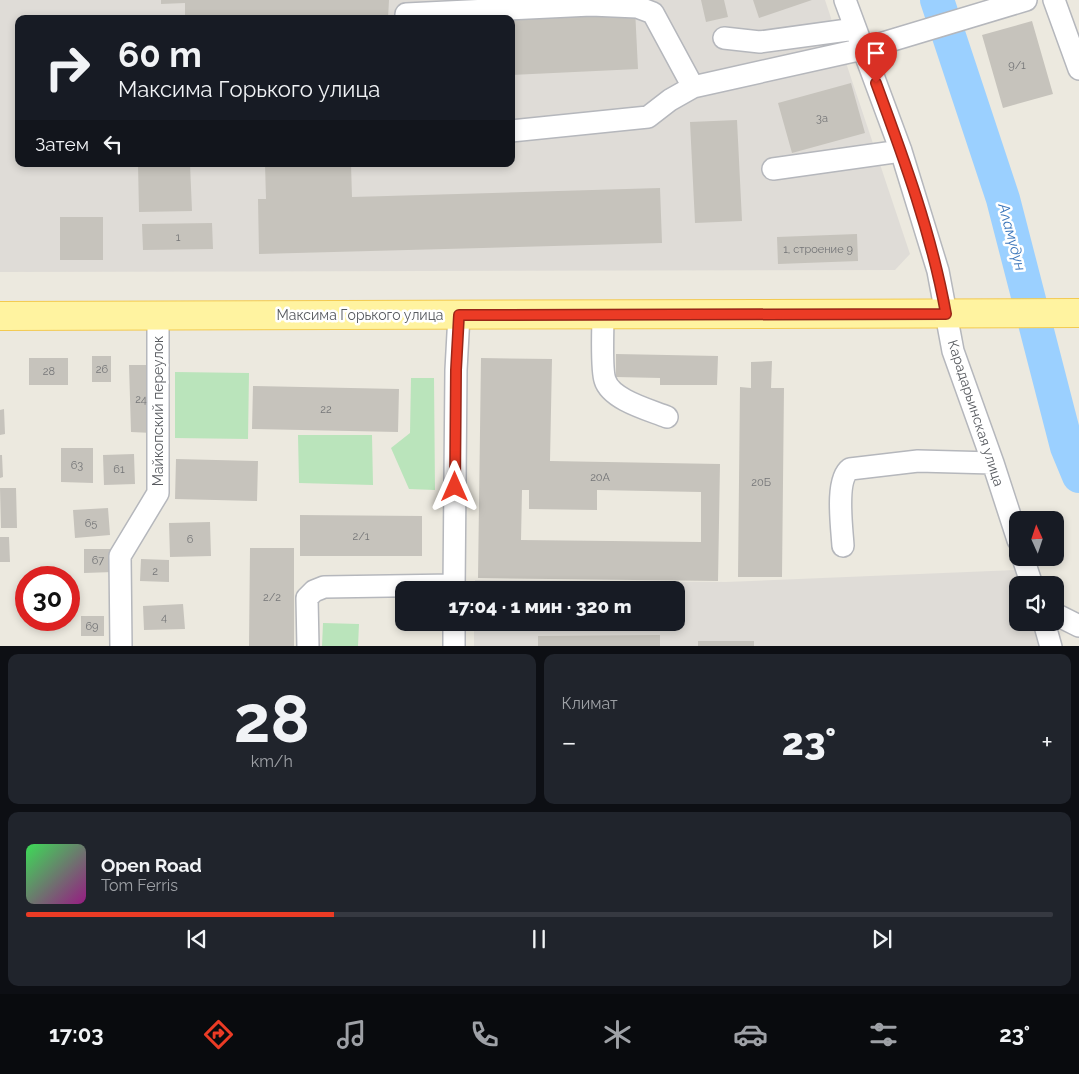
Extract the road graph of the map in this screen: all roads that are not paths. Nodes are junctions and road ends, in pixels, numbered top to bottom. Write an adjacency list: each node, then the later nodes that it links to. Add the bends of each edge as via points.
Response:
1 (845, 0): 6 (street, Карадарьинская улица)
2 (1026, 0): 8 (street)
3 (1054, 0): 9 (street)
4 (464, 6): 5 (street); 10 (street, via 637,7 653,13)
5 (406, 14)
6 (855, 29): 7 (street, via 760,42); 8 (street, Карадарьинская улица)
7 (724, 38)
8 (863, 49): 10 (street); 12 (street, Карадарьинская улица)
9 (1079, 69)
10 (693, 87): 11 (street, via 648,118)
11 (515, 131)
12 (901, 151): 13 (street); 16 (street, Карадарьинская улица, via 938,271)
13 (773, 169)
14 (1079, 313): 16 (main road, Максима Горького улица)
15 (603, 314): 16 (main road, Максима Горького улица); 18 (main road, Максима Горького улица); 20 (street, via 605,381 613,392 630,402)
16 (946, 314): 21 (street, Карадарьинская улица, via 953,351)
17 (158, 315): 18 (main road, Максима Горького улица); 19 (main road, Максима Горького улица); 30 (street, Майкопский переулок, via 158,493 120,556)
18 (459, 315): 24 (street)
19 (0, 316)
20 (667, 417)
21 (993, 463): 22 (street, Карадарьинская улица); 23 (street, via 918,461 850,469 841,483)
22 (1009, 512)
23 (843, 546)
24 (454, 581)
25 (395, 587): 31 (street, via 324,587 314,591 307,598)
26 (1064, 618): 27 (street)
27 (1079, 626)
28 (454, 631): 32 (street)
29 (1047, 631): 33 (street)
30 (121, 646)
31 (308, 646)
32 (454, 646)
33 (1051, 646)

